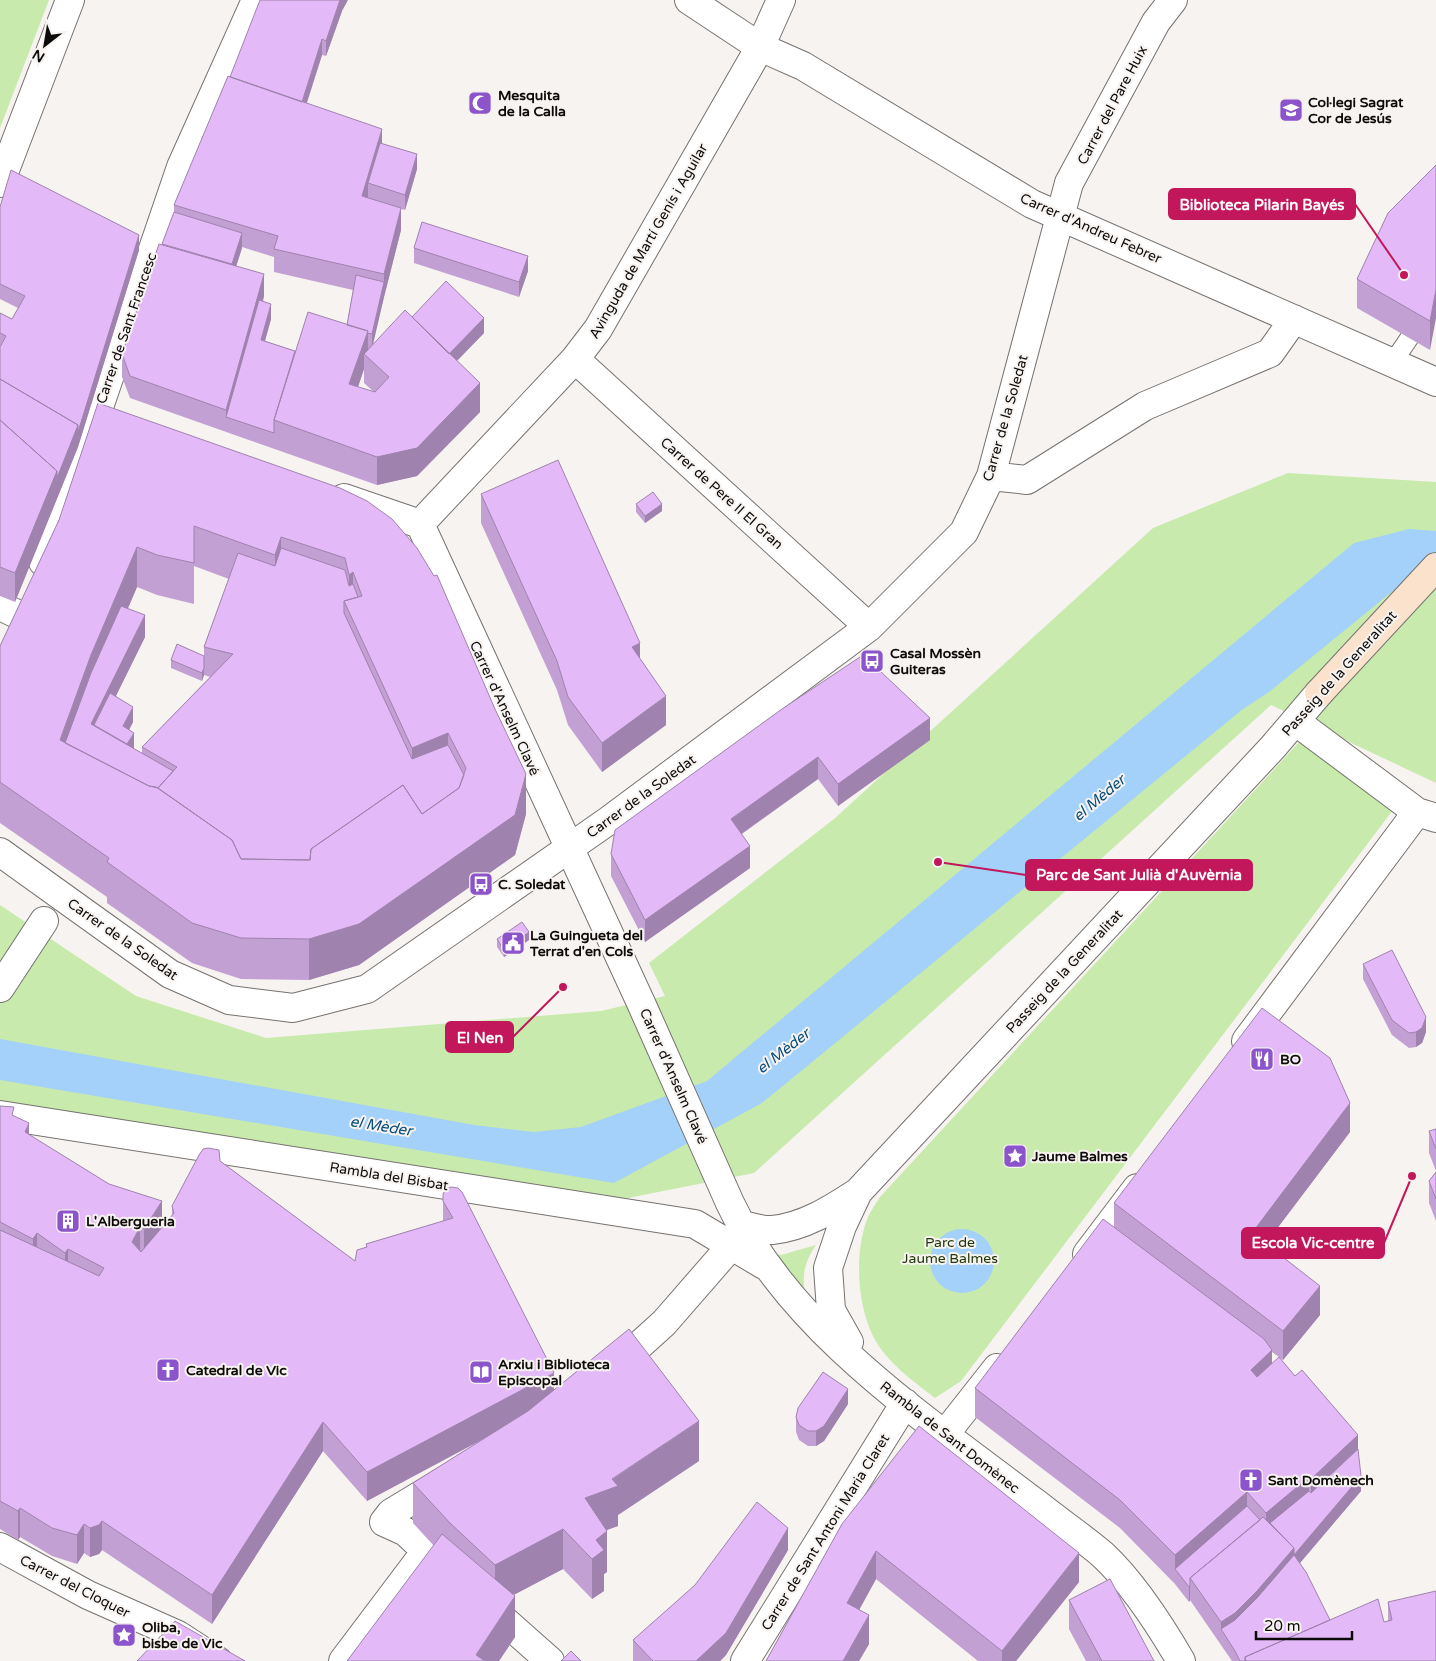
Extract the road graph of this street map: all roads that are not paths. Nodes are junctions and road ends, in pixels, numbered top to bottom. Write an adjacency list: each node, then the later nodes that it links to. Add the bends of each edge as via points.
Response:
1 (70, 0): 7 (street)
2 (256, 0): 14 (street, Carrer de Sant Francesc, via 181,167)
3 (689, 0): 6 (street, Carrer d'Andreu Febrer)
4 (781, 0): 6 (street, Avinguda de Martí Genís i Aguilar)
5 (1173, 0): 8 (street, Carrer del Pare Huix, via 1156,22 1069,183)
6 (760, 46): 8 (street, Carrer d'Andreu Febrer, via 803,66 1032,204); 11 (street, Avinguda de Martí Genís i Aguilar, via 598,329)
7 (0, 183)
8 (1060, 214): 9 (street, Carrer d'Andreu Febrer); 16 (street, Carrer de la Soledat)
9 (1294, 318): 12 (street, Carrer d'Andreu Febrer); 16 (street, via 1270,353 1145,406 1027,480)
10 (1412, 334): 12 (lane)
11 (575, 359): 18 (street, Avinguda de Martí Genís i Aguilar); 21 (street, Carrer de Pere II El Gran)
12 (1393, 362): 13 (street, Carrer d'Andreu Febrer)
13 (1436, 382)
14 (97, 413): 15 (street); 20 (street, Carrer de Sant Francesc)
15 (125, 423)
16 (991, 476): 21 (street, Carrer de la Soledat, via 964,532)
17 (318, 489): 18 (street)
18 (420, 524): 25 (street, Carrer d'Anselm Clavé)
19 (1436, 567): 23 (street, Passeig de la Generalitat)
20 (21, 599): 22 (street, Carrer de Sant Francesc)
21 (869, 627): 25 (street, Carrer de la Soledat)
22 (8, 640)
23 (1295, 721): 24 (street); 32 (street, Passeig de la Generalitat)
24 (1426, 815): 29 (street)
25 (569, 848): 26 (street, Carrer de la Soledat, via 367,989 293,1008 228,1000 170,974); 33 (street, Carrer d'Anselm Clavé, via 703,1142)
26 (0, 852)
27 (44, 921): 28 (street)
28 (0, 988)
29 (1234, 1058)
30 (0, 1115): 33 (street, Rambla del Bisbat, via 695,1224)
31 (1151, 1170): 35 (street)
32 (858, 1192): 33 (street, Passeig de la Generalitat, via 827,1212 799,1223 771,1230); 37 (street, via 828,1268 831,1310)
33 (734, 1224): 34 (street, Rambla del Bisbat); 38 (street, via 664,1323)
34 (768, 1267): 37 (street, Rambla de Sant Domènec, via 798,1305)
35 (1073, 1272)
36 (1012, 1349): 40 (street)
37 (864, 1368): 39 (street, Rambla de Sant Domènec)
38 (597, 1382)
39 (905, 1403): 40 (street, Rambla de Sant Domènec); 51 (street, Carrer de Sant Antoni Maria Claret)
40 (945, 1434): 52 (street, Rambla de Sant Domènec, via 1103,1556 1154,1616)
41 (464, 1469): 43 (street, via 391,1513 384,1522 406,1532)
42 (0, 1547): 46 (street, Carrer del Cloquer, via 88,1596)
43 (426, 1551): 44 (street); 49 (street)
44 (446, 1569)
45 (468, 1589): 50 (street)
46 (178, 1635): 47 (street); 48 (street, Carrer del Cloquer)
47 (159, 1654)
48 (218, 1661)
49 (343, 1661)
50 (550, 1661)
51 (745, 1661)
52 (1181, 1661)

